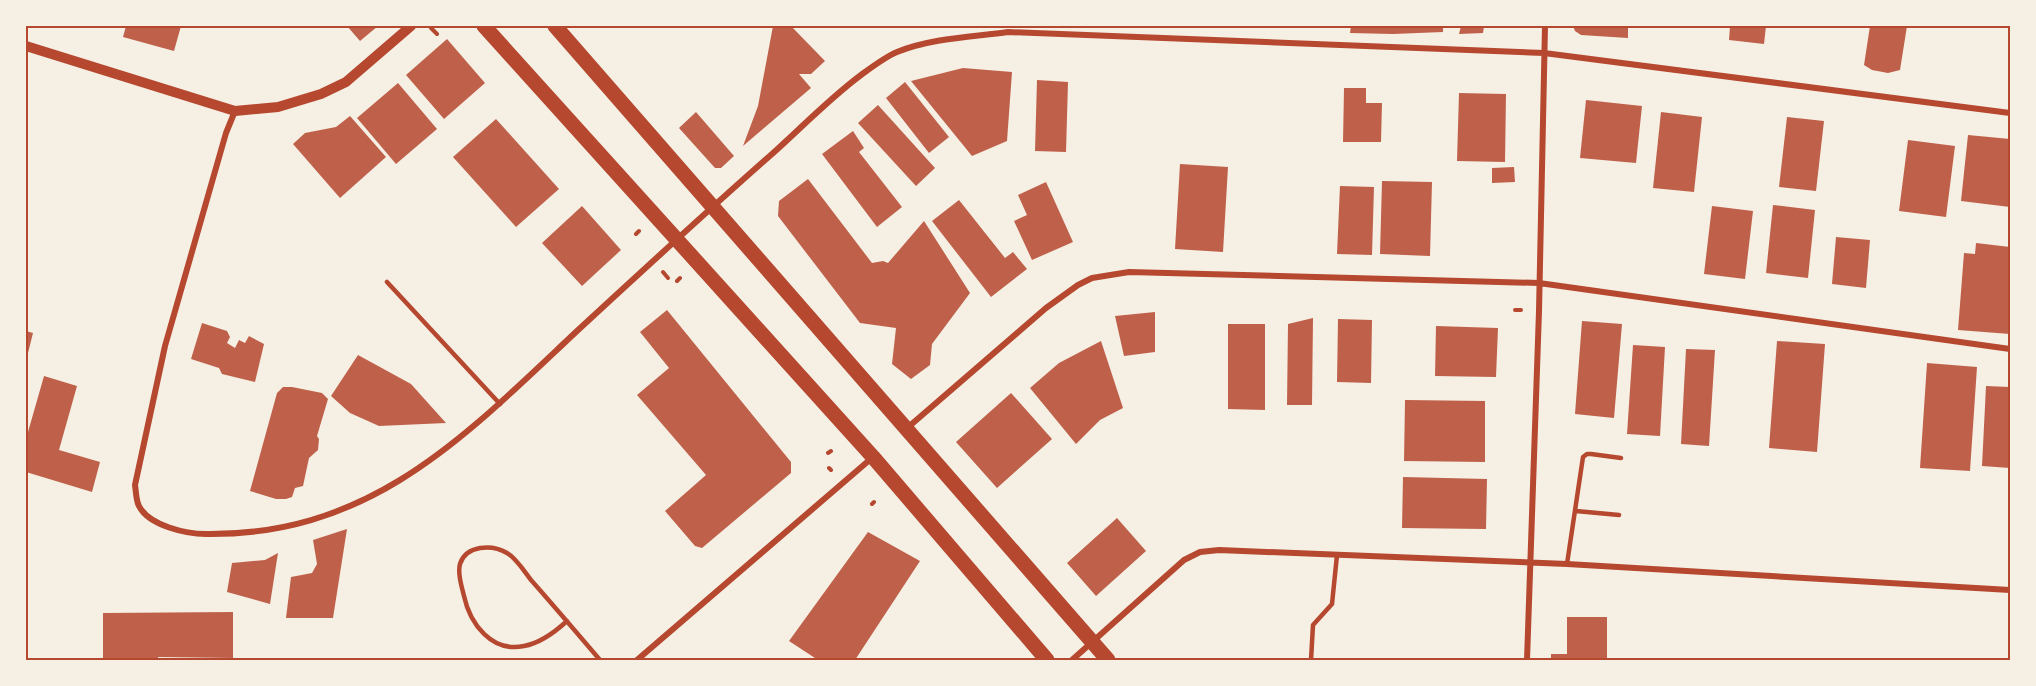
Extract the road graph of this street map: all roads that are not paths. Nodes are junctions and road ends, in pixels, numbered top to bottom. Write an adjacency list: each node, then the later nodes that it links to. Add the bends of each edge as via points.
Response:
1 (411, 26): 7 (street, via 346,82 278,107)
2 (484, 26): 10 (main road)
3 (555, 26): 9 (main road)
4 (1545, 26): 6 (street)
5 (26, 46): 7 (street)
6 (1544, 53): 8 (street); 9 (street, via 1008,32 928,42 895,53 860,76); 12 (street)
7 (235, 111): 14 (street, via 179,293 135,485 139,506 148,517 177,530 199,534 276,528 322,518 394,486 438,456)
8 (2010, 114)
9 (712, 207): 10 (street); 15 (main road)
10 (676, 239): 14 (street); 16 (main road)
11 (387, 282): 14 (lane)
12 (1539, 283): 13 (street); 15 (street, via 1106,274 1078,285 1046,308); 21 (street)
13 (2010, 350)
14 (500, 404)
15 (905, 429): 25 (main road)
16 (873, 457): 27 (street); 28 (main road)
17 (1621, 458): 18 (lane, via 1587,454 1583,458)
18 (1576, 511): 19 (lane); 22 (lane)
19 (1619, 515)
20 (1337, 555): 21 (street); 25 (street, via 1200,552 1184,560); 31 (lane, via 1332,604 1313,625)
21 (1530, 563): 22 (street); 32 (street)
22 (1567, 564): 23 (street)
23 (2010, 590)
24 (567, 621): 24 (lane, via 509,554 492,546 479,548 468,553 460,564 467,610 482,633 502,645 522,647 539,641); 26 (lane)
25 (1092, 642): 29 (street); 30 (main road)
26 (600, 660)
27 (637, 660)
28 (1047, 660)
29 (1072, 660)
30 (1108, 660)
31 (1311, 660)
32 (1527, 660)

